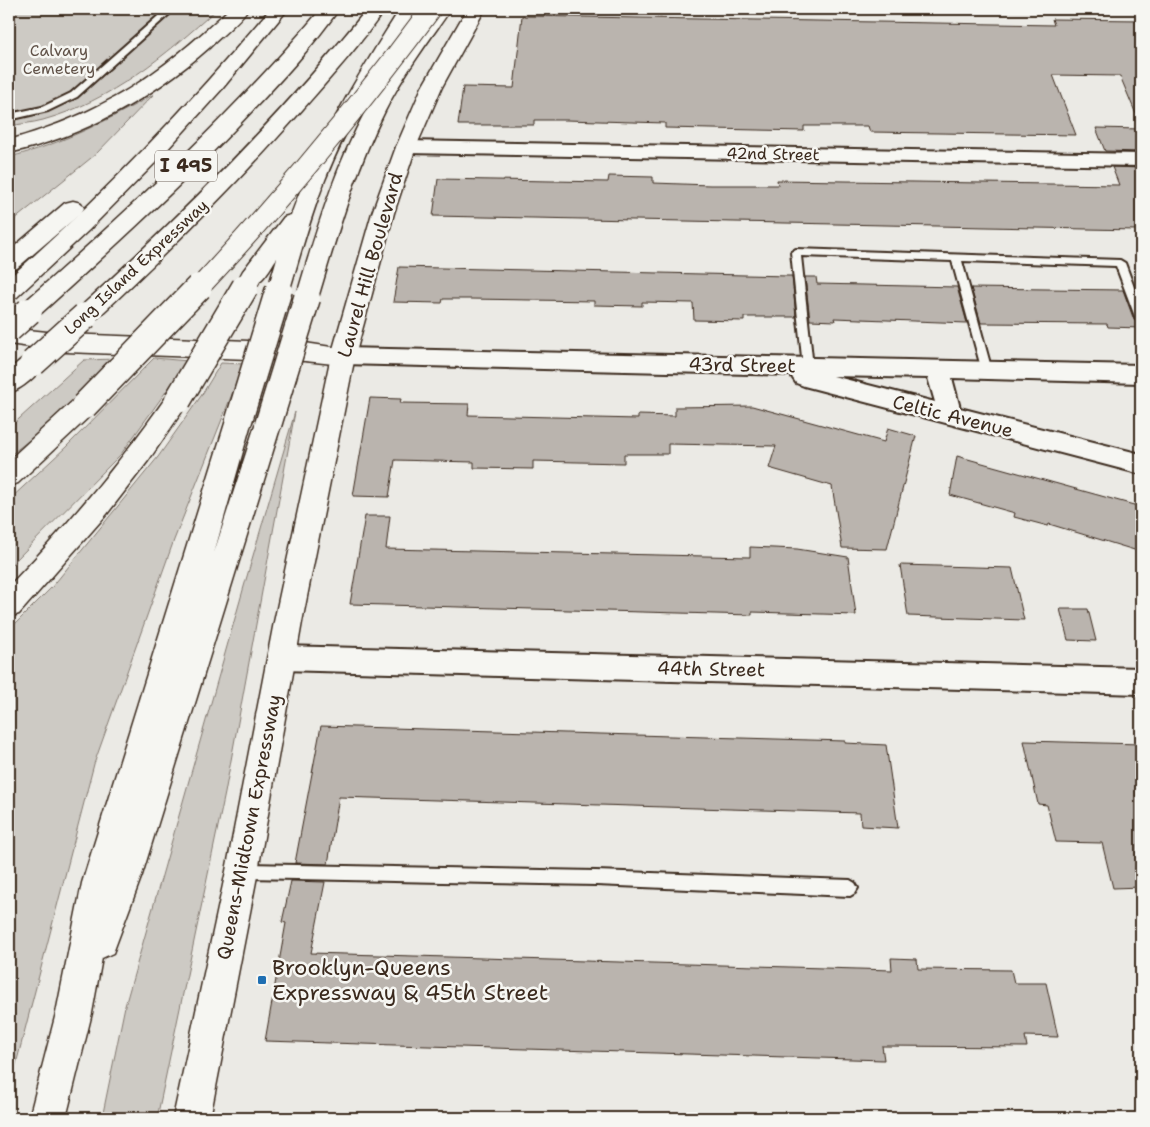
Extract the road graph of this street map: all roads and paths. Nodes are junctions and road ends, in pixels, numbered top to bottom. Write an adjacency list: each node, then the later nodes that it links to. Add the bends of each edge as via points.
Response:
1 (171, 9): 11 (lane, via 74,95 45,109)
2 (239, 9): 12 (main road, via 173,68 134,96 93,118)
3 (261, 9): 17 (main road, via 135,151)
4 (279, 9): 18 (main road, via 215,87 136,173)
5 (330, 9): 20 (main road, I 495, bridge, via 273,76 190,163)
6 (376, 9): 28 (main road, Long Island Expressway / I 495, bridge, via 258,149 150,257)
7 (409, 9): 15 (main road, via 323,160)
8 (431, 9): 31 (main road, bridge, via 374,87 309,167 194,294 84,406)
9 (442, 9): 38 (main road, bridge, via 390,85 365,134 325,237 126,875)
10 (476, 9): 13 (main road, Laurel Hill Boulevard, via 432,87)
11 (9, 117)
12 (11, 146)
13 (406, 148): 14 (street, 42nd Street); 22 (main road, Laurel Hill Boulevard, via 383,214)
14 (1141, 163)
15 (305, 205): 33 (main road, bridge, via 251,277 152,439 60,552); 38 (main road, bridge, via 99,883)
16 (956, 258): 19 (lane, via 1120,263); 24 (lane, via 796,252); 26 (lane)
17 (9, 264)
18 (9, 291)
19 (1141, 319)
20 (9, 328)
21 (9, 336): 22 (main road, via 66,343)
22 (344, 356): 23 (street, 43rd Street); 32 (main road, Laurel Hill Boulevard)
23 (764, 366): 24 (street, 43rd Street); 29 (street, Celtic Avenue)
24 (808, 367): 25 (street, 43rd Street)
25 (938, 370): 26 (street, 43rd Street); 29 (street)
26 (987, 371): 27 (street, 43rd Street)
27 (1141, 374)
28 (9, 384)
29 (950, 415): 30 (street, Celtic Avenue)
30 (1141, 464)
31 (9, 476)
32 (306, 536): 34 (main road, Queens-Midtown Expressway)
33 (9, 605)
34 (282, 658): 35 (street, 44th Street); 36 (main road, Queens-Midtown Expressway)
35 (1141, 681)
36 (242, 871): 37 (lane, via 596,878); 40 (main road, Queens-Midtown Expressway)
37 (850, 888)
38 (74, 1013): 39 (main road)
39 (47, 1118)
40 (191, 1118)

